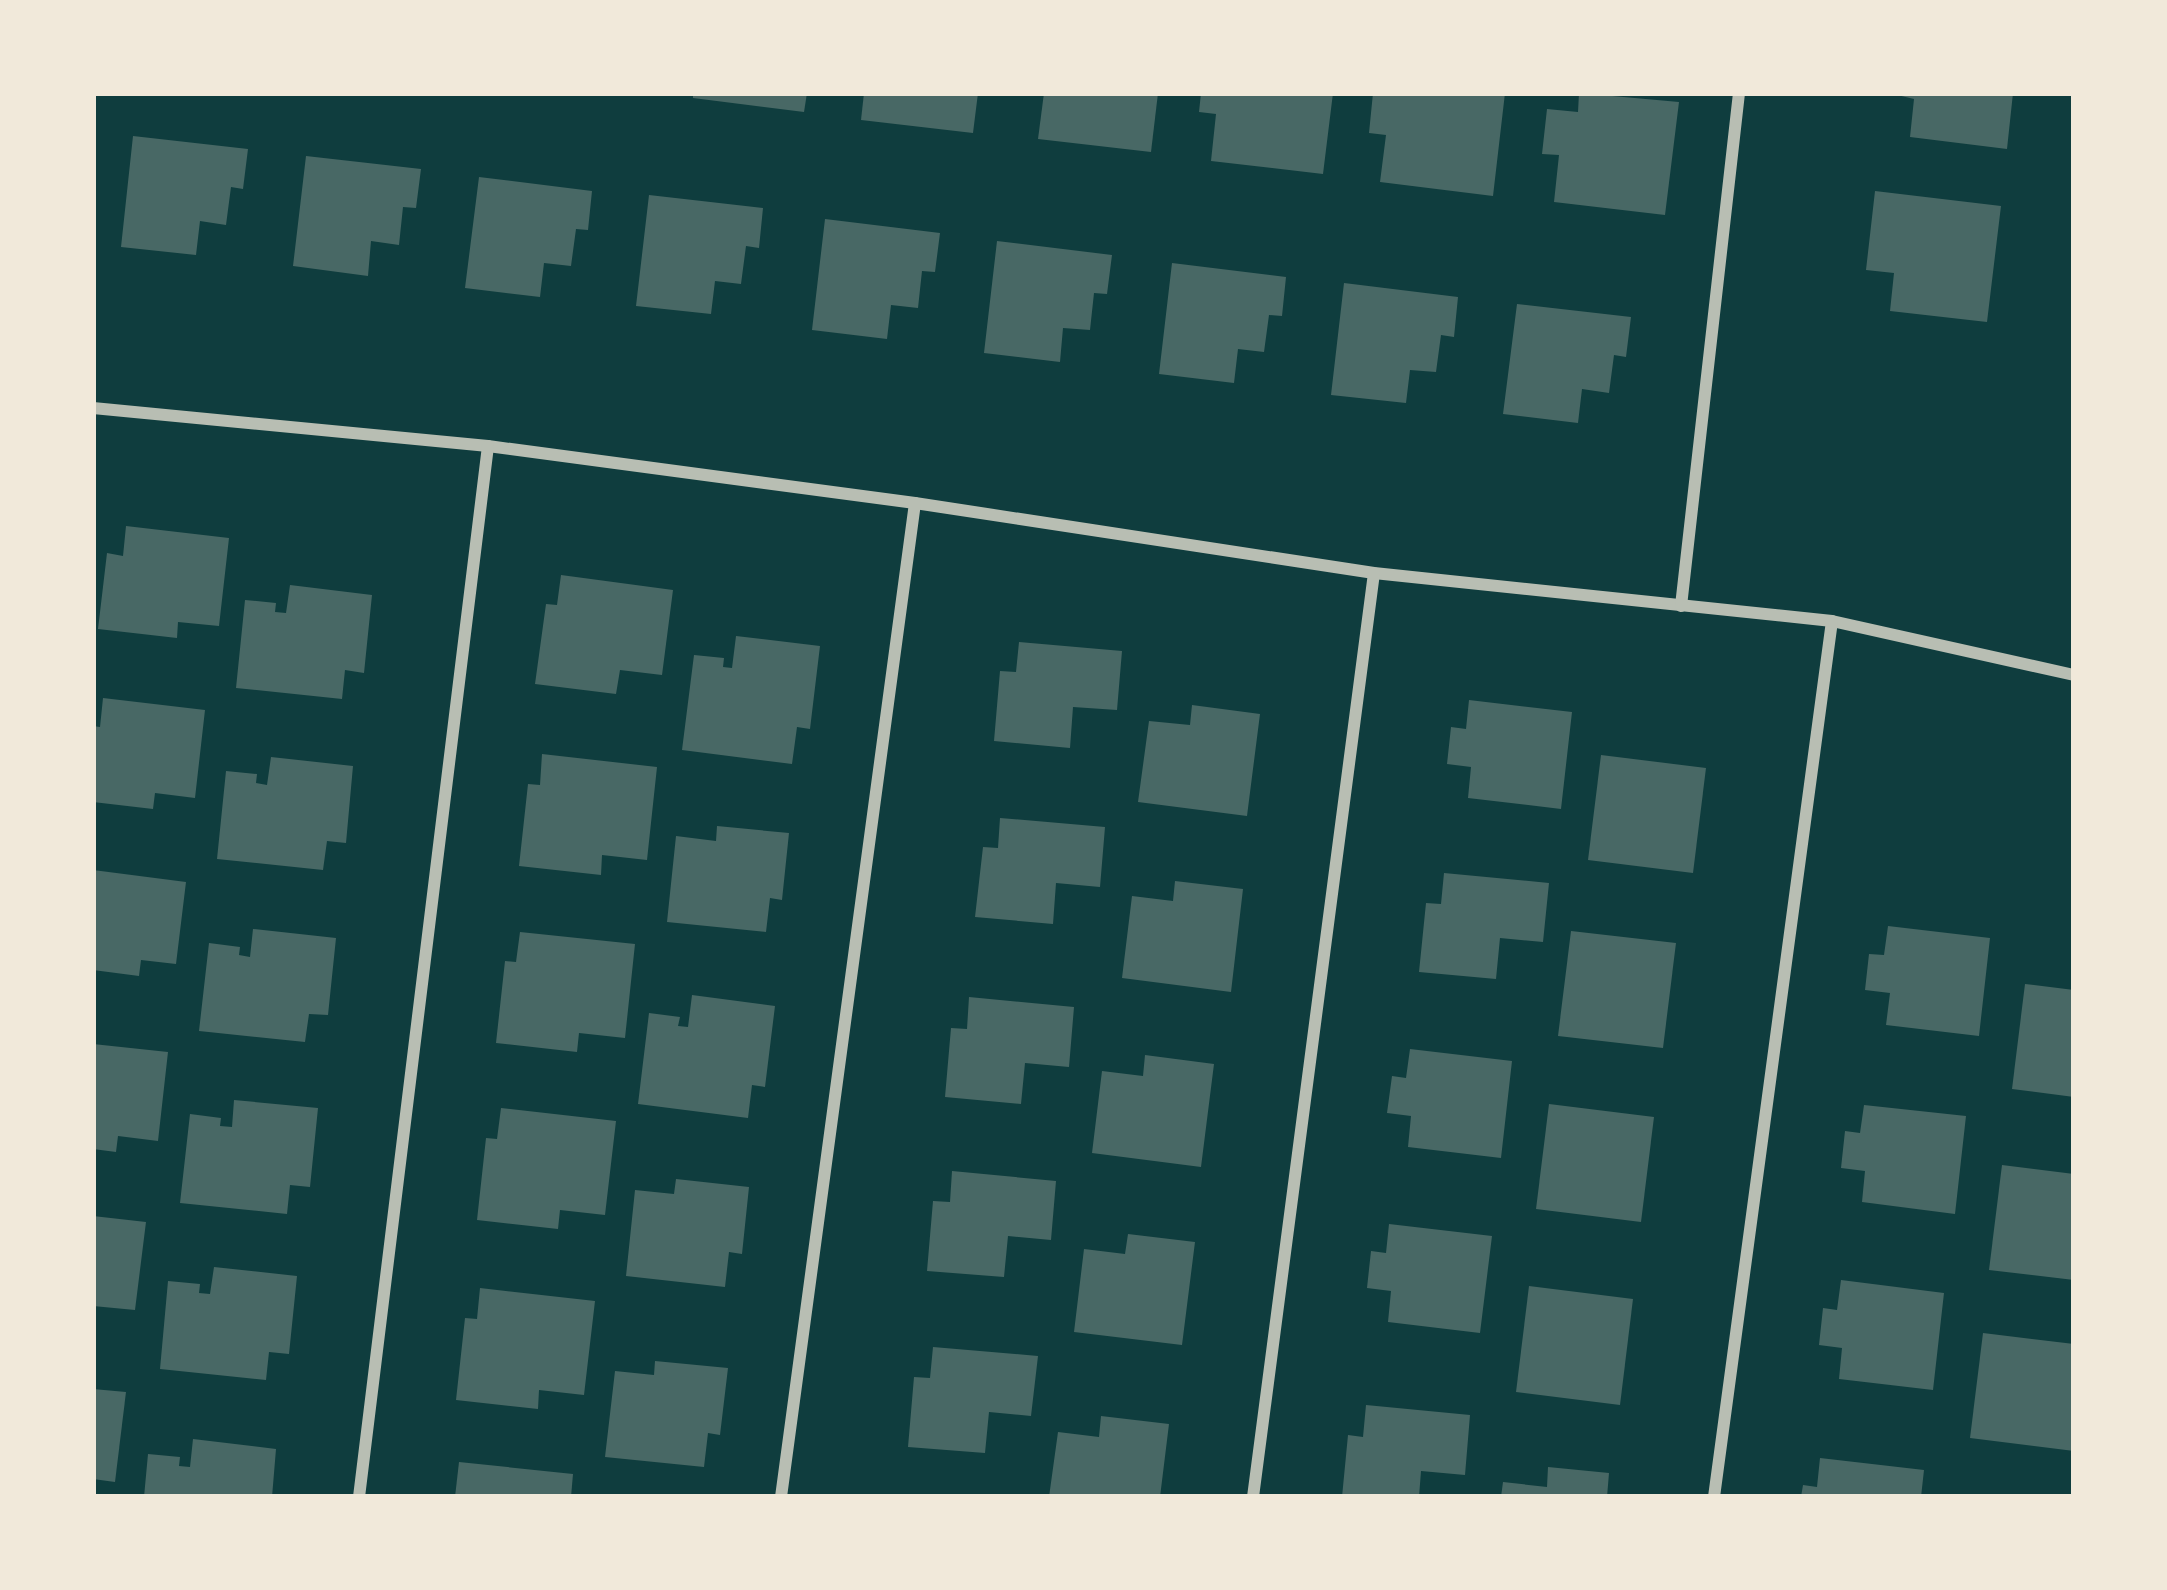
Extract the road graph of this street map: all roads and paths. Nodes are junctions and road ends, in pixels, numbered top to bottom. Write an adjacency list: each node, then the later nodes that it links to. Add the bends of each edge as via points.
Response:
1 (1739, 93): 6 (street)
2 (93, 408): 3 (street)
3 (488, 446): 4 (street); 9 (street)
4 (915, 503): 5 (street); 10 (street)
5 (1373, 573): 6 (street); 11 (street)
6 (1681, 606): 7 (street)
7 (1832, 621): 8 (street); 12 (street)
8 (2074, 675)
9 (359, 1497)
10 (781, 1497)
11 (1252, 1497)
12 (1714, 1497)

